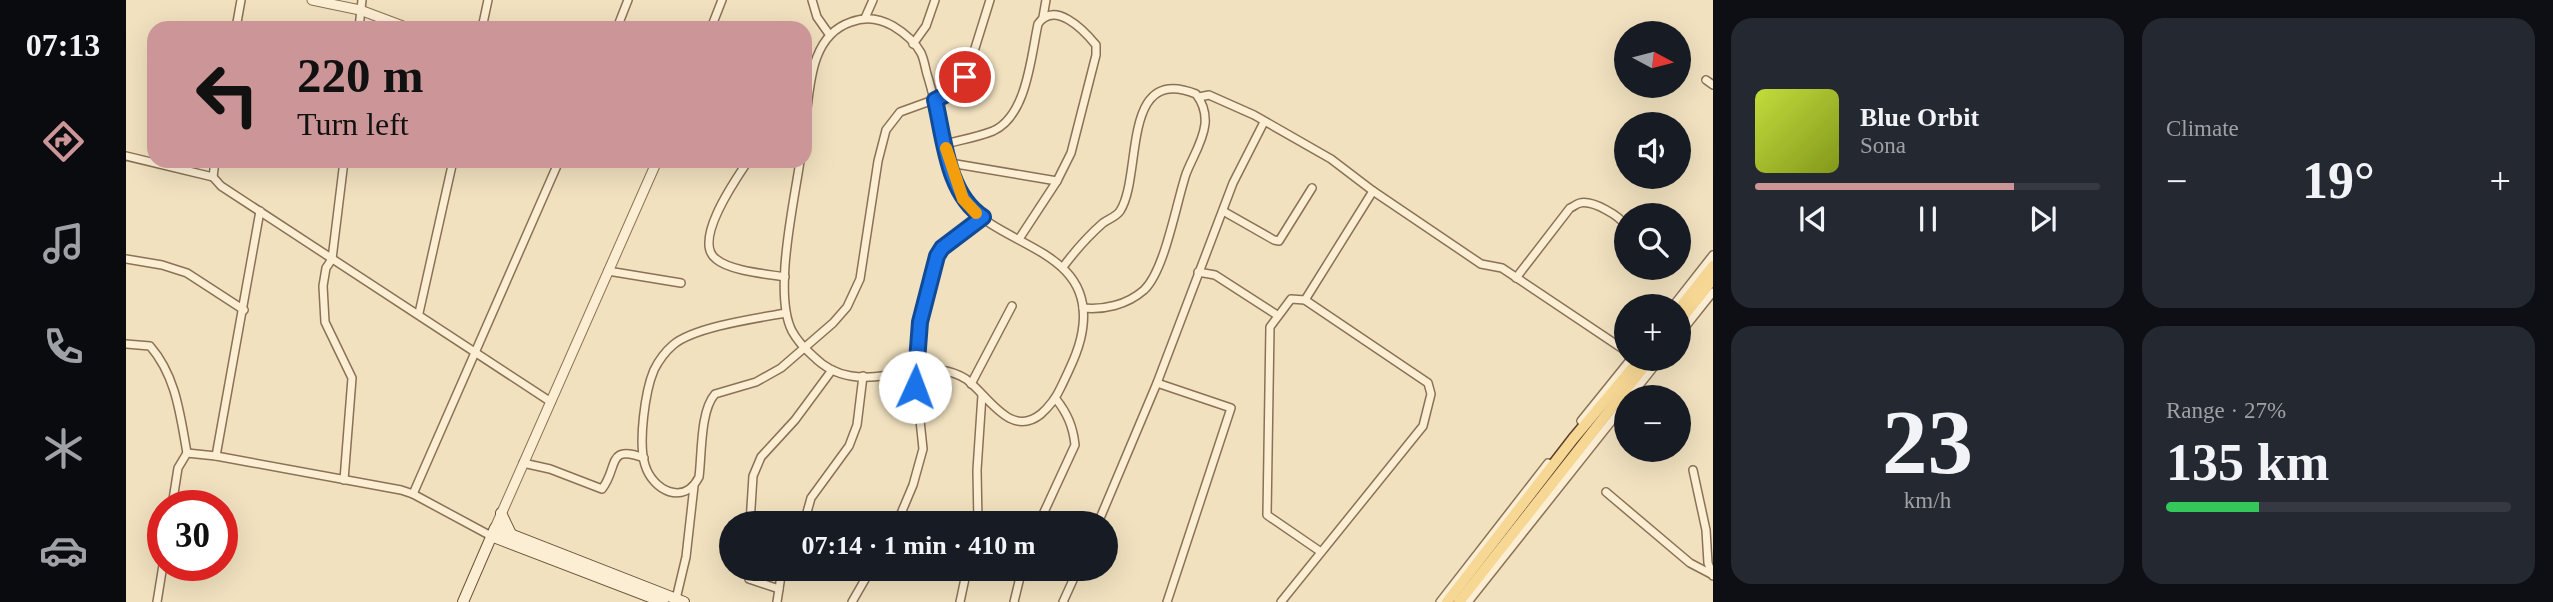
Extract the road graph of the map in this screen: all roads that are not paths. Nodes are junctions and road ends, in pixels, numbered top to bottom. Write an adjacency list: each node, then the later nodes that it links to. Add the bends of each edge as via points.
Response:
1 (241, 0): 14 (street)
2 (312, 0): 11 (street)
3 (488, 0): 16 (street)
4 (628, 0): 17 (street)
5 (722, 0): 18 (street)
6 (812, 0): 19 (street)
7 (873, 0): 13 (street)
8 (935, 0): 20 (street, via 926,26)
9 (990, 0): 25 (street, via 965,77 957,89)
10 (1046, 0): 12 (street)
11 (361, 5): 15 (street)
12 (1042, 17): 27 (street, via 1015,110 994,131); 40 (street, via 1061,15 1096,44 1071,153)
13 (865, 18): 19 (street); 20 (street, via 889,24)
14 (237, 21)
15 (394, 21)
16 (484, 21)
17 (620, 21)
18 (714, 21)
19 (829, 34): 21 (street)
20 (913, 44): 25 (street, via 921,53)
21 (812, 71)
22 (1706, 79): 23 (street)
23 (1713, 85)
24 (1199, 97): 26 (street, via 1223,100); 51 (street, via 1172,89 1149,99 1119,213 1103,223); 65 (street, via 1205,127 1151,281 1117,305)
25 (935, 100): 27 (street); 73 (street, via 900,112 887,130 856,291 840,315)
26 (1264, 122): 42 (street, via 1332,159); 44 (street)
27 (945, 144): 30 (street)
28 (126, 156): 29 (street)
29 (147, 161)
30 (950, 163): 40 (street); 46 (street, via 963,199)
31 (176, 168): 39 (street)
32 (214, 168): 39 (street)
33 (343, 168): 50 (street)
34 (451, 168): 67 (street)
35 (556, 168): 74 (street)
36 (654, 168): 53 (street)
37 (743, 168): 55 (street, via 710,231 710,252 725,264)
38 (799, 168): 55 (street)
39 (213, 177): 43 (street)
40 (1058, 181): 47 (street)
41 (1312, 188): 44 (street, via 1279,241)
42 (1373, 191): 56 (street, via 1481,264 1502,268); 62 (street)
43 (260, 211): 50 (street); 66 (street)
44 (1223, 211): 54 (street)
45 (1614, 215): 56 (street, via 1588,204 1570,208)
46 (983, 217): 47 (street); 80 (street, via 937,256 920,322)
47 (1019, 239): 51 (street)
48 (1713, 255): 60 (street)
49 (126, 259): 66 (street, via 187,273)
50 (332, 259): 67 (street); 94 (street, via 323,286 325,322 352,378)
51 (1063, 267): 65 (street)
52 (1713, 267): 61 (main road)
53 (608, 271): 58 (street); 87 (street)
54 (1198, 272): 69 (street, via 1215,275); 82 (street)
55 (785, 277): 68 (street)
56 (1516, 278): 71 (street)
57 (1713, 278): 64 (main road)
58 (681, 283)
59 (1713, 292): 70 (street)
60 (1682, 294)
61 (1691, 294)
62 (1305, 300): 69 (street, via 1291,299); 109 (street, via 1428,383 1432,394 1423,426)
63 (1012, 306): 83 (street)
64 (1691, 306)
65 (1083, 308): 86 (street, via 1080,340)
66 (244, 310): 90 (street)
67 (419, 313): 74 (street)
68 (786, 313): 73 (street); 91 (street, via 704,331 673,345 654,372 646,404)
69 (1277, 315): 109 (street, via 1270,327 1267,515)
70 (1691, 320)
71 (1614, 343)
72 (126, 344): 89 (street, via 150,346 166,367)
73 (804, 348): 75 (street); 95 (street, via 768,376 720,391 712,398)
74 (476, 353): 87 (street); 98 (street)
75 (832, 370): 81 (street); 99 (street, via 761,457 753,476)
76 (1622, 371): 131 (street)
77 (1630, 371): 132 (main road)
78 (1641, 371): 133 (main road)
79 (1651, 371): 84 (street)
80 (915, 372): 81 (street); 83 (street, via 939,370 957,374); 101 (street, via 923,449)
81 (863, 376): 100 (street, via 857,425 849,446 811,498)
82 (1157, 383): 104 (street); 129 (street, via 1231,408)
83 (971, 384): 85 (street)
84 (1639, 385)
85 (982, 395): 86 (street, via 998,411 1022,423 1036,418); 102 (street)
86 (1056, 399): 103 (street, via 1067,415 1075,445)
87 (551, 402): 92 (street)
88 (1614, 418): 134 (street)
89 (187, 453): 90 (street); 96 (street, via 178,468)
90 (216, 456): 94 (street)
91 (643, 458): 92 (street, via 629,453 616,457 602,489); 95 (street, via 650,476 668,491 684,493)
92 (523, 463): 105 (street)
93 (1693, 470): 110 (street)
94 (344, 480): 98 (street)
95 (694, 485): 120 (street)
96 (175, 490)
97 (1606, 492): 110 (street, via 1690,563)
98 (413, 494): 106 (street)
99 (751, 511)
100 (807, 511)
101 (902, 511)
102 (978, 511)
103 (1045, 511)
104 (1103, 511)
105 (501, 513): 106 (street); 107 (main road)
106 (493, 532): 107 (main road); 108 (main road)
107 (509, 538): 108 (main road); 118 (main road)
108 (486, 549): 122 (main road)
109 (1321, 552): 130 (street)
110 (1712, 575)
111 (160, 581): 121 (street)
112 (755, 581): 119 (street)
113 (780, 581): 119 (street)
114 (864, 581): 125 (street)
115 (964, 581): 126 (street)
116 (1019, 581): 127 (street)
117 (1072, 581): 128 (street)
118 (634, 587): 120 (main road); 123 (main road)
119 (779, 589): 124 (street)
120 (680, 600)
121 (157, 602)
122 (463, 602)
123 (663, 602)
124 (777, 602)
125 (852, 602)
126 (960, 602)
127 (1014, 602)
128 (1063, 602)
129 (1167, 602)
130 (1281, 602)
131 (1440, 602)
132 (1447, 602)
133 (1459, 602)
134 (1468, 602)

